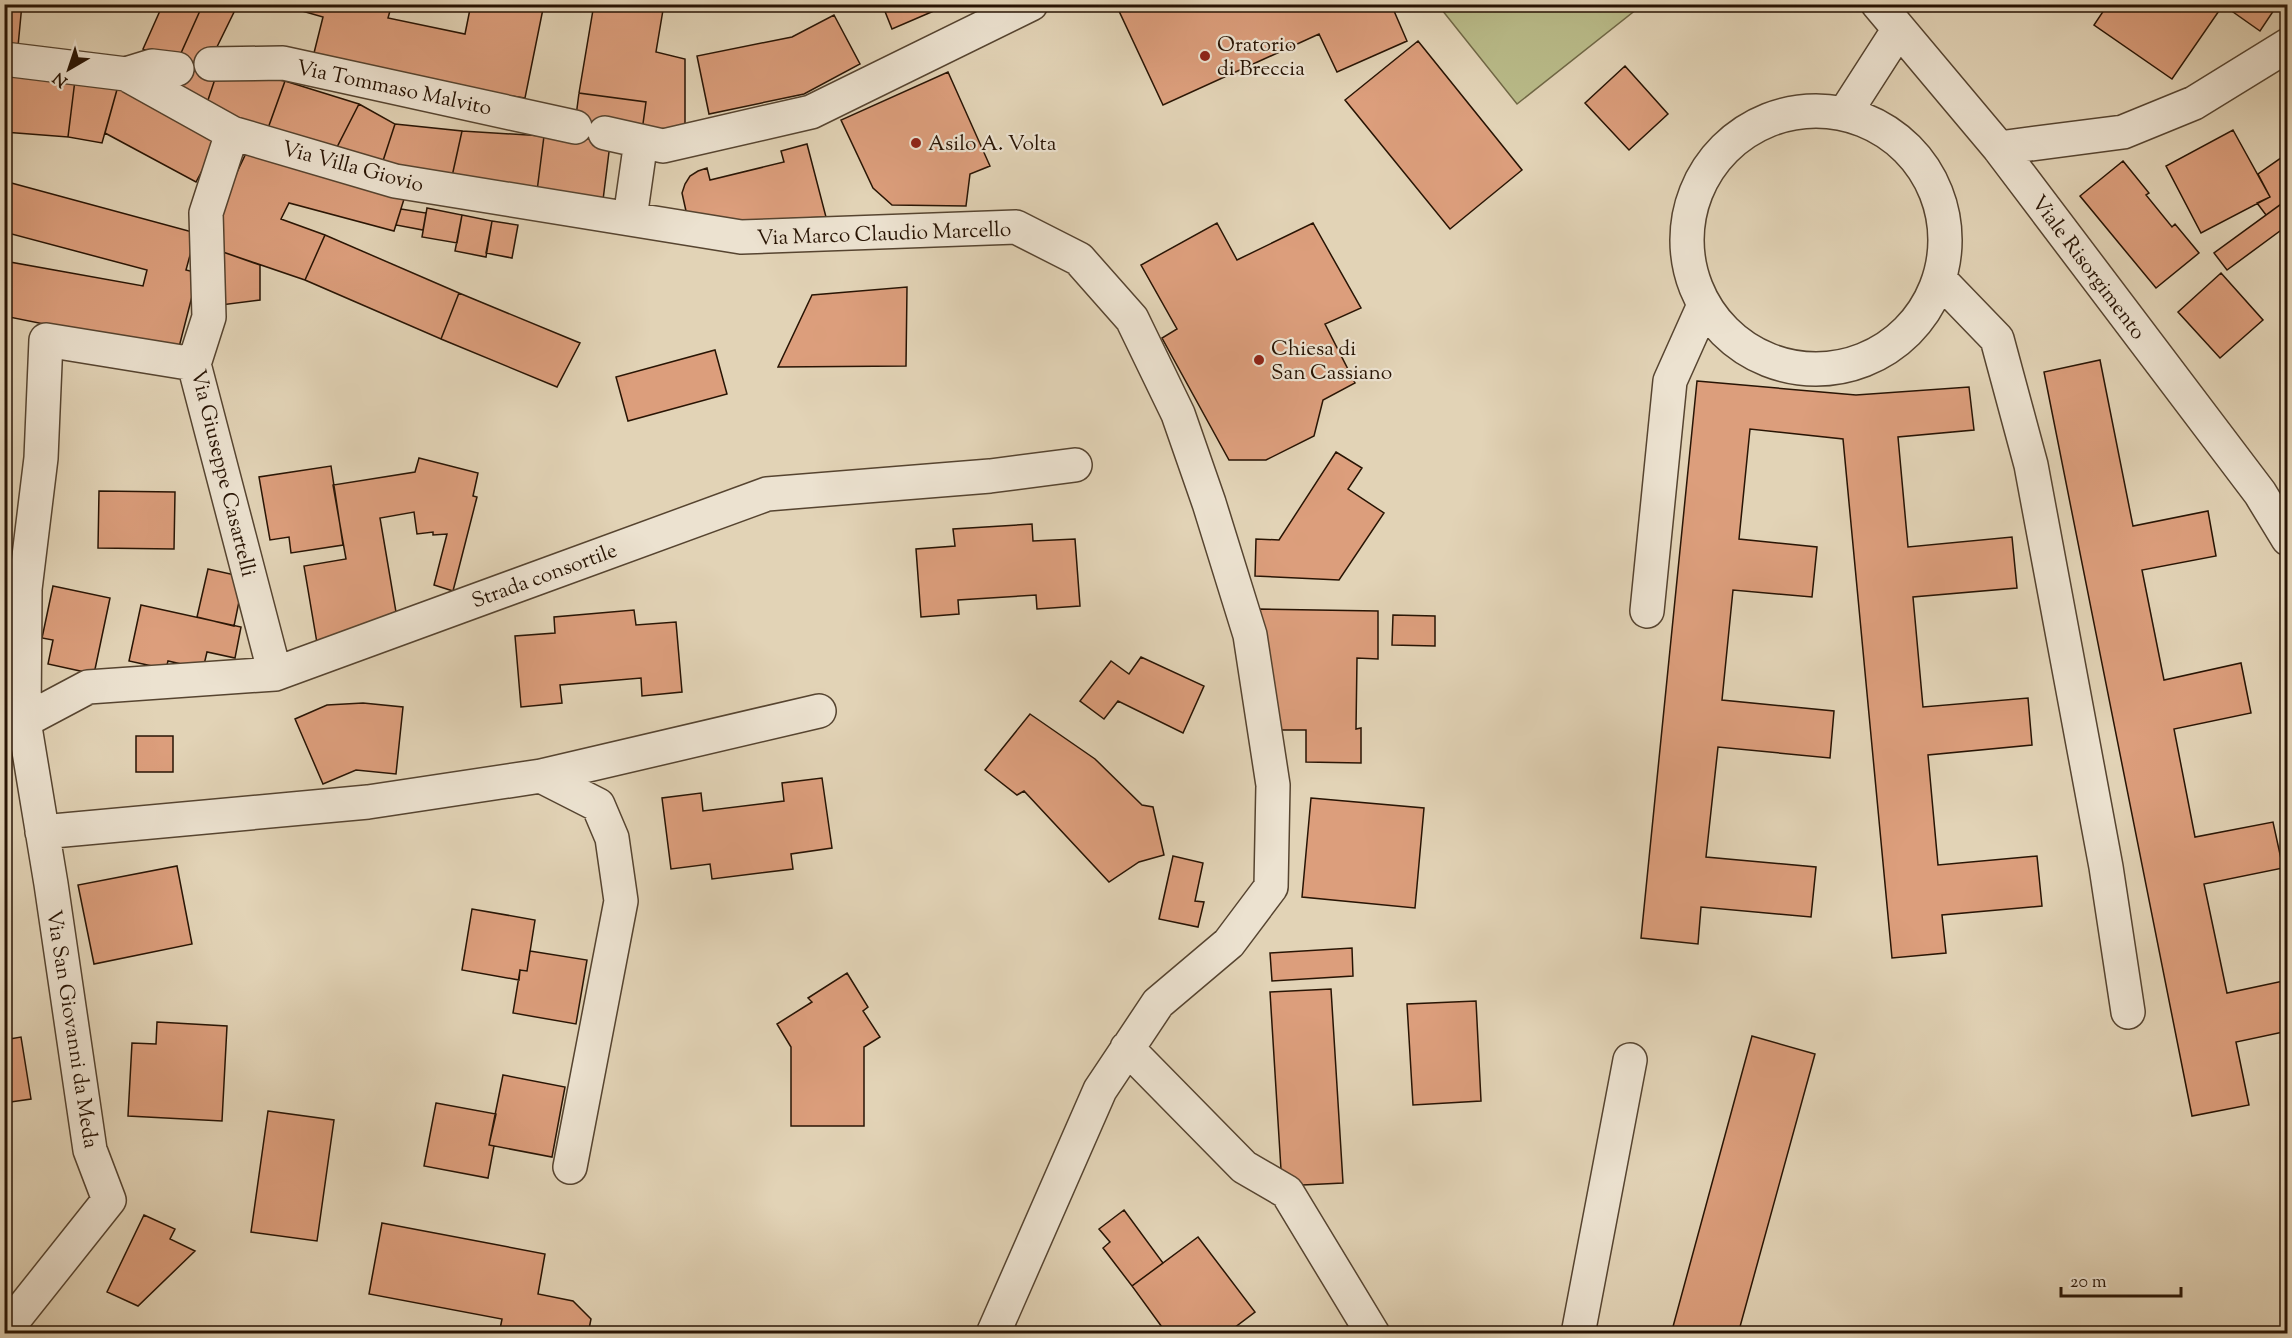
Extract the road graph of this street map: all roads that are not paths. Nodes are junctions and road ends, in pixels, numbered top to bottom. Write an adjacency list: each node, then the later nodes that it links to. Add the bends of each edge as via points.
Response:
1 (1031, 4): 11 (street, Via Tommaso Malvito, via 811,112 663,146)
2 (1878, 4): 3 (street, Viale Risorgimento)
3 (1899, 29): 9 (street); 12 (street, Viale Risorgimento)
4 (2288, 45): 12 (street, via 2194,103 2123,132)
5 (4, 59): 8 (street, Via Villa Giovio)
6 (211, 64): 11 (street, Via Tommaso Malvito, via 283,63)
7 (177, 69): 8 (street, Via Villa Giovio, via 152,66)
8 (126, 74): 10 (street, Via Villa Giovio)
9 (1845, 113): 14 (street, via 1885,129 1917,158 1938,195 1946,237); 15 (street, via 1802,111 1760,123 1725,147 1700,182 1688,222 1689,265)
10 (232, 133): 13 (street, Via Villa Giovio, via 395,181); 16 (street, Via Giuseppe Casartelli, via 206,213 209,317)
11 (641, 141): 13 (street)
12 (1999, 148): 18 (street, Viale Risorgimento, via 2260,493)
13 (630, 218): 26 (street, Via Marco Claudio Marcello, via 741,237 1016,227 1079,259 1132,319 1178,414 1250,636 1273,785 1271,886 1229,943 1158,1003)
14 (1940, 280): 15 (street, via 1921,318 1890,348 1852,365 1809,370 1767,360 1731,338); 25 (street, via 1997,339 2031,465 2106,867)
15 (1704, 305): 19 (street, via 1670,381)
16 (194, 364): 20 (street, Via Giuseppe Casartelli); 22 (street, Via San Giovanni da Meda, via 46,340 41,458 26,590)
17 (1075, 465): 20 (street, Strada consortile, via 767,494)
18 (2288, 538)
19 (1647, 611)
20 (275, 674): 22 (street, Strada consortile, via 88,687)
21 (819, 711): 23 (street)
22 (18, 733): 24 (street, Via San Giovanni da Meda)
23 (541, 776): 24 (street, via 368,802); 28 (street, via 598,805 612,838 621,901)
24 (42, 832): 29 (street, Via San Giovanni da Meda, via 90,1150 110,1200)
25 (2128, 1012)
26 (1127, 1048): 30 (street, Via Marco Claudio Marcello, via 1100,1090); 31 (street, via 1244,1167 1287,1192)
27 (1630, 1060): 32 (street)
28 (570, 1167)
29 (4, 1332)
30 (993, 1334)
31 (1373, 1334)
32 (1578, 1334)

